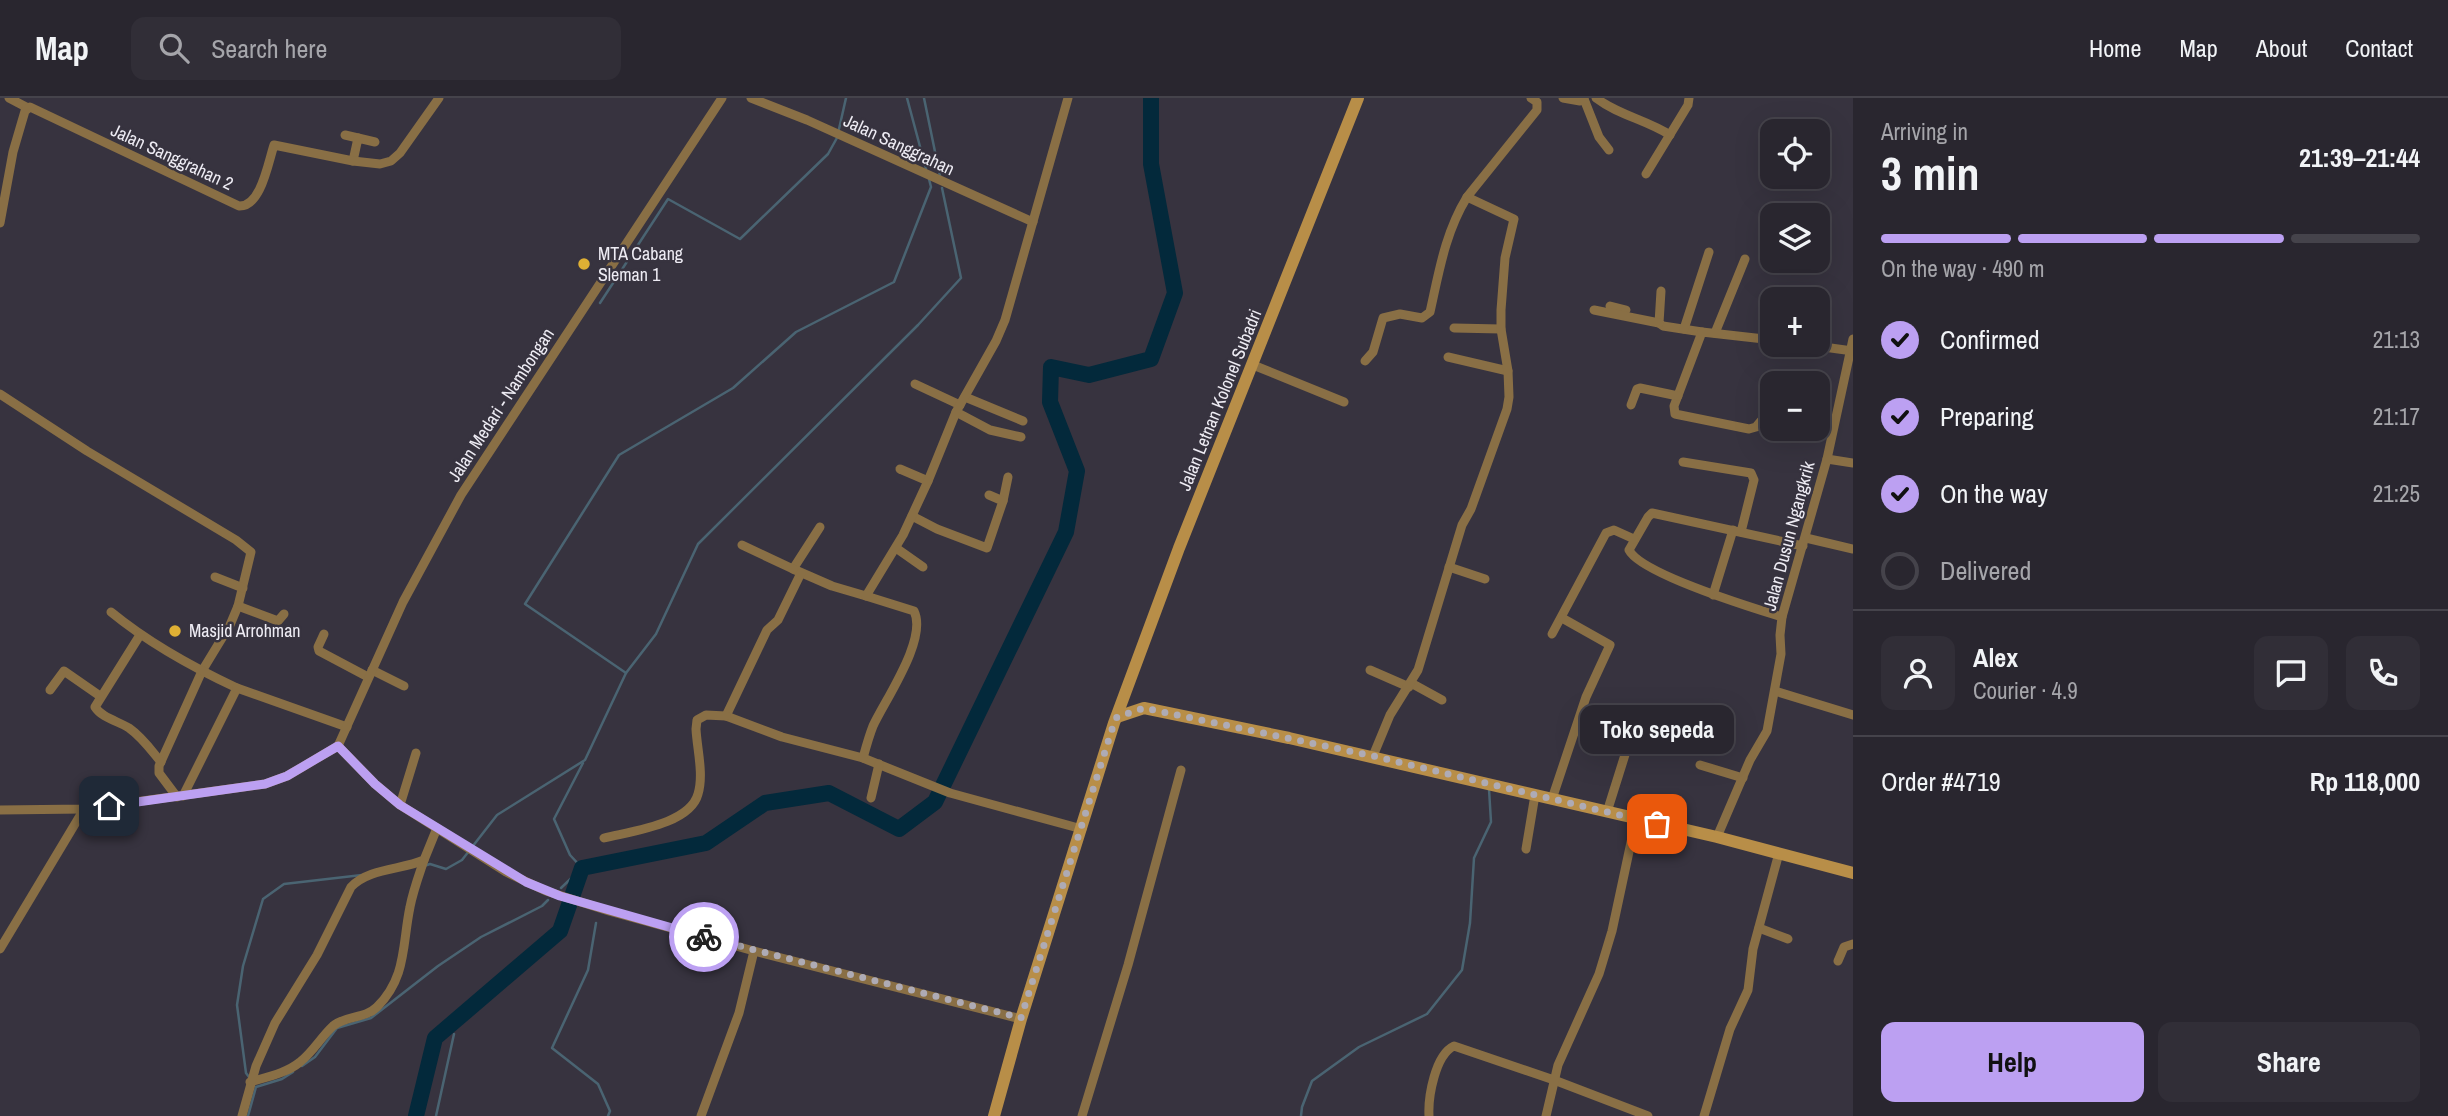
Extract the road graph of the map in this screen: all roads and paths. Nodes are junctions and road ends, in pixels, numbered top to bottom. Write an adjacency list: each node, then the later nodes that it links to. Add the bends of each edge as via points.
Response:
1 (9, 98): 12 (street)
2 (439, 98): 18 (street, Jalan Sanggrahan 2, via 391,161)
3 (722, 98): 86 (street, Jalan Medari - Nambongan, via 461,495)
4 (751, 98): 21 (street, Jalan Sanggrahan)
5 (1068, 98): 21 (street)
6 (1359, 98): 40 (main road, Jalan Letnan Kolonel Subadri)
7 (1563, 98): 8 (street)
8 (1584, 98): 17 (street)
9 (1596, 98): 14 (street)
10 (1689, 98): 14 (street)
11 (1536, 99): 20 (street, via 1537,110)
12 (28, 108): 18 (street, Jalan Sanggrahan 2, via 239,205 254,200 274,145); 22 (street, via 13,152)
13 (345, 135): 15 (street)
14 (1670, 135): 19 (street)
15 (358, 138): 16 (street); 18 (street)
16 (375, 142)
17 (1609, 150)
18 (354, 161)
19 (1646, 174)
20 (1467, 197): 30 (street, via 1514,219 1502,285); 39 (street, via 1445,243 1430,312 1422,318 1400,314 1383,318)
21 (1033, 222): 46 (street, via 1005,320)
22 (0, 223)
23 (1709, 252): 31 (street)
24 (1745, 259): 33 (street)
25 (1661, 291): 28 (street)
26 (1610, 306): 28 (street)
27 (1594, 310): 28 (street)
28 (1658, 321): 31 (street)
29 (1454, 328): 30 (street)
30 (1501, 329): 41 (street)
31 (1684, 329): 32 (street)
32 (1702, 332): 33 (street); 44 (street)
33 (1716, 333): 34 (street)
34 (1760, 338)
35 (1853, 339): 37 (street, Jalan Dusun Ngangkrik)
36 (1830, 350): 37 (street)
37 (1850, 354): 50 (street, Jalan Dusun Ngangkrik)
38 (1448, 357): 41 (street)
39 (1366, 361)
40 (1253, 365): 45 (street); 93 (main road, Jalan Letnan Kolonel Subadri)
41 (1508, 371): 68 (street, via 1507,410)
42 (915, 384): 46 (street)
43 (0, 394): 73 (street, via 248,548 251,556)
44 (1678, 396): 47 (street, via 1640,388); 49 (street, via 1675,414 1749,429)
45 (1344, 402)
46 (960, 405): 48 (street); 51 (street, via 990,430); 57 (street)
47 (1631, 405)
48 (1023, 421)
49 (1760, 422)
50 (1832, 429): 52 (street, Jalan Dusun Ngangkrik)
51 (1021, 437)
52 (1826, 459): 54 (street); 64 (street, Jalan Dusun Ngangkrik)
53 (1683, 462): 62 (street, via 1751,473 1754,480)
54 (1853, 464)
55 (900, 469): 57 (street)
56 (1008, 477): 59 (street)
57 (929, 481): 60 (street)
58 (989, 495): 59 (street)
59 (1003, 501): 60 (street, via 988,548)
60 (912, 516): 66 (street)
61 (820, 527): 70 (street)
62 (1737, 531): 63 (street, via 1652,513); 64 (street); 74 (street)
63 (1634, 539): 74 (street, via 1629,550 1642,563); 80 (street, via 1614,530 1606,533)
64 (1805, 542): 67 (street); 79 (street, Jalan Dusun Ngangkrik)
65 (742, 545): 70 (street)
66 (895, 548): 69 (street); 75 (street)
67 (1853, 549)
68 (1449, 567): 72 (street); 87 (street)
69 (923, 568)
70 (797, 571): 75 (street); 97 (street, via 778,620 766,630)
71 (215, 577): 73 (street)
72 (1485, 579)
73 (243, 588): 76 (street)
74 (1713, 595): 79 (street)
75 (866, 596): 104 (street, via 914,611 917,618 915,641)
76 (238, 606): 78 (street, via 278,621); 85 (street)
77 (111, 612): 83 (street)
78 (284, 614)
79 (1782, 617): 91 (street, Jalan Dusun Ngangkrik)
80 (1562, 618): 82 (street); 113 (street, via 1610,645 1582,707)
81 (324, 634): 86 (street, via 319,651)
82 (1552, 634)
83 (139, 635): 85 (street); 92 (street)
84 (1370, 670): 87 (street)
85 (202, 671): 89 (street); 105 (street)
86 (370, 674): 88 (street); 99 (street, Jalan Medari - Nambongan)
87 (1410, 685): 94 (street); 103 (street, via 1390,715)
88 (404, 686)
89 (237, 688): 99 (street); 111 (street)
90 (50, 690): 92 (street, via 64,671)
91 (1775, 691): 96 (street); 109 (street, Jalan Dusun Ngangkrik, via 1767,731)
92 (100, 696): 105 (street, via 97,711 129,729)
93 (1124, 697): 95 (main road); 98 (main road, Jalan Letnan Kolonel Subadri)
94 (1442, 699)
95 (1144, 708): 98 (main road); 103 (main road)
96 (1853, 715)
97 (726, 716): 104 (street, via 782,737); 122 (street, via 706,715 697,720 700,781 692,806 678,818)
98 (1117, 717): 120 (main road, Jalan Letnan Kolonel Subadri)
99 (347, 727): 101 (street, Jalan Medari - Nambongan)
100 (1629, 742): 117 (street)
101 (338, 746): 111 (street, via 265,784); 114 (street)
102 (416, 753): 114 (street)
103 (1373, 756): 110 (main road)
104 (863, 758): 106 (street)
105 (161, 762): 111 (street, via 159,773)
106 (879, 764): 112 (street); 120 (street, via 950,793)
107 (1700, 765): 109 (street)
108 (1181, 770): 139 (street)
109 (1743, 778): 121 (street, Jalan Dusun Ngangkrik)
110 (1535, 795): 113 (main road); 123 (street)
111 (180, 797): 115 (street)
112 (871, 798)
113 (1552, 799): 117 (main road)
114 (400, 805): 119 (street)
115 (85, 809): 116 (street); 130 (street)
116 (0, 810)
117 (1607, 812): 118 (main road)
118 (1636, 818): 121 (main road); 134 (street, via 1606,949)
119 (437, 828): 125 (street); 131 (street, via 506,872 560,896)
120 (1082, 829): 133 (main road, Jalan Letnan Kolonel Subadri)
121 (1717, 837): 124 (main road)
122 (604, 838)
123 (1526, 849)
124 (1779, 853): 126 (main road); 127 (street)
125 (424, 860): 135 (street, via 377,873 351,887 275,1023); 135 (street, via 410,904 401,968 376,1009 341,1020 301,1061)
126 (1853, 873)
127 (1759, 928): 128 (street); 143 (street, via 1748,990 1730,1029)
128 (1788, 939)
129 (1853, 944): 132 (street, via 1844,947)
130 (0, 949)
131 (754, 951): 133 (street); 137 (street, via 738,1013)
132 (1838, 961)
133 (1021, 1018): 138 (main road, Jalan Letnan Kolonel Subadri)
134 (1554, 1080): 140 (street, via 1454,1046 1446,1051 1437,1070); 141 (street); 142 (street)
135 (250, 1082): 136 (street)
136 (242, 1116)
137 (701, 1116)
138 (994, 1116)
139 (1082, 1116)
140 (1429, 1116)
141 (1546, 1116)
142 (1648, 1116)
143 (1704, 1116)

